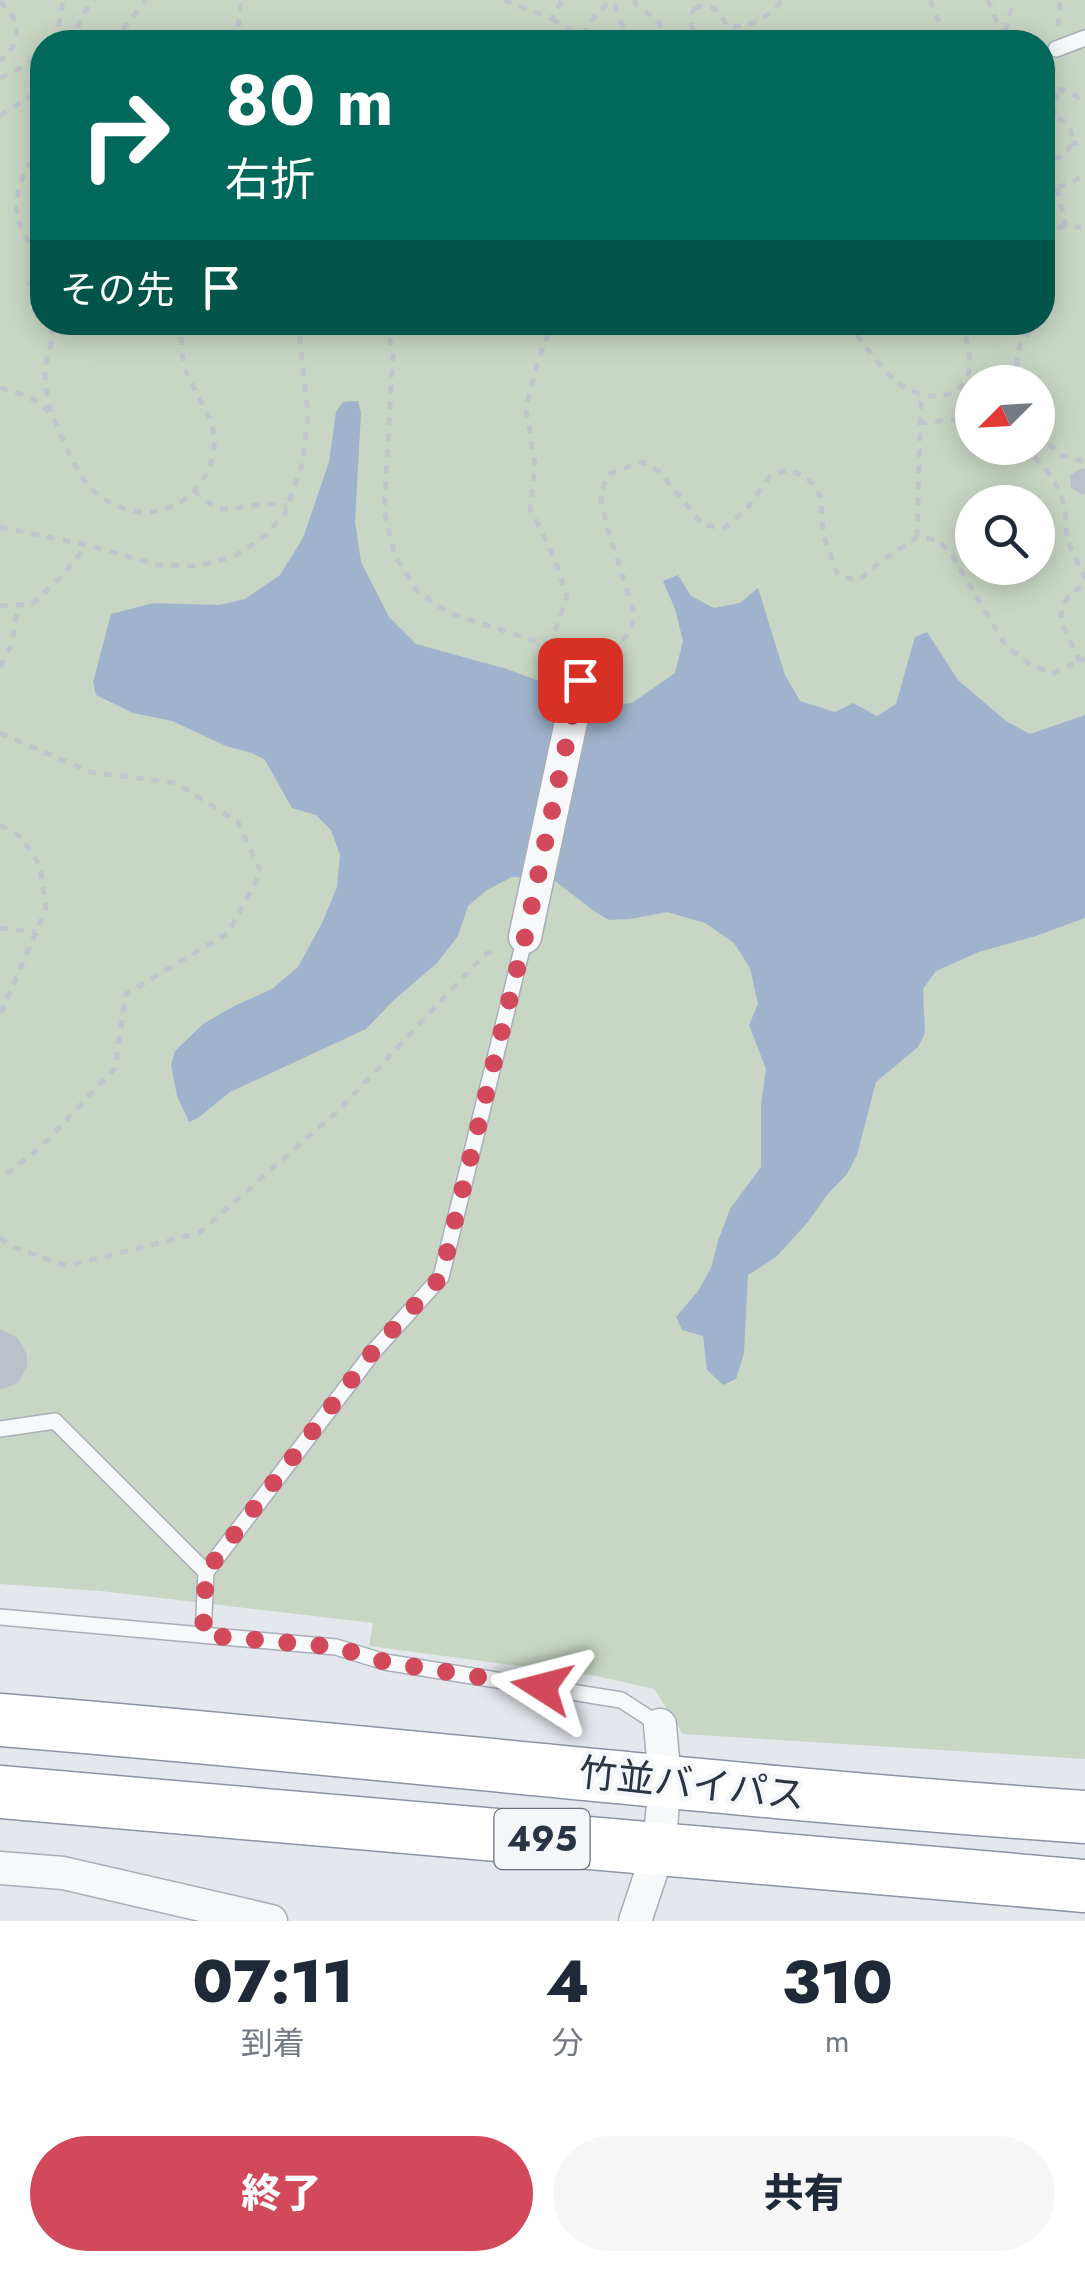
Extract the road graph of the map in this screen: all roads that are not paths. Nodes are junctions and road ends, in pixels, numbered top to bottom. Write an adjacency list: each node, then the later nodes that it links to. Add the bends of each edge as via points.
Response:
1 (1085, 38): 2 (lane)
2 (1056, 49)
3 (580, 680): 4 (street)
4 (525, 937): 6 (lane, via 441,1277 374,1350)
5 (0, 1429): 6 (lane, via 55,1422)
6 (206, 1572): 8 (lane)
7 (0, 1617): 8 (lane)
8 (203, 1635): 10 (lane, via 336,1647 385,1662 621,1700)
9 (0, 1720): 11 (highway, 竹並バイパス / 495)
10 (660, 1726): 11 (street)
11 (665, 1781): 13 (highway, 竹並バイパス / 495); 14 (street)
12 (0, 1792): 14 (highway, 竹並バイパス / 495)
13 (1085, 1817)
14 (659, 1849): 16 (highway, 竹並バイパス / 495); 18 (street)
15 (0, 1868): 17 (street, via 63,1873)
16 (1085, 1886)
17 (272, 1921)
18 (635, 1921)

